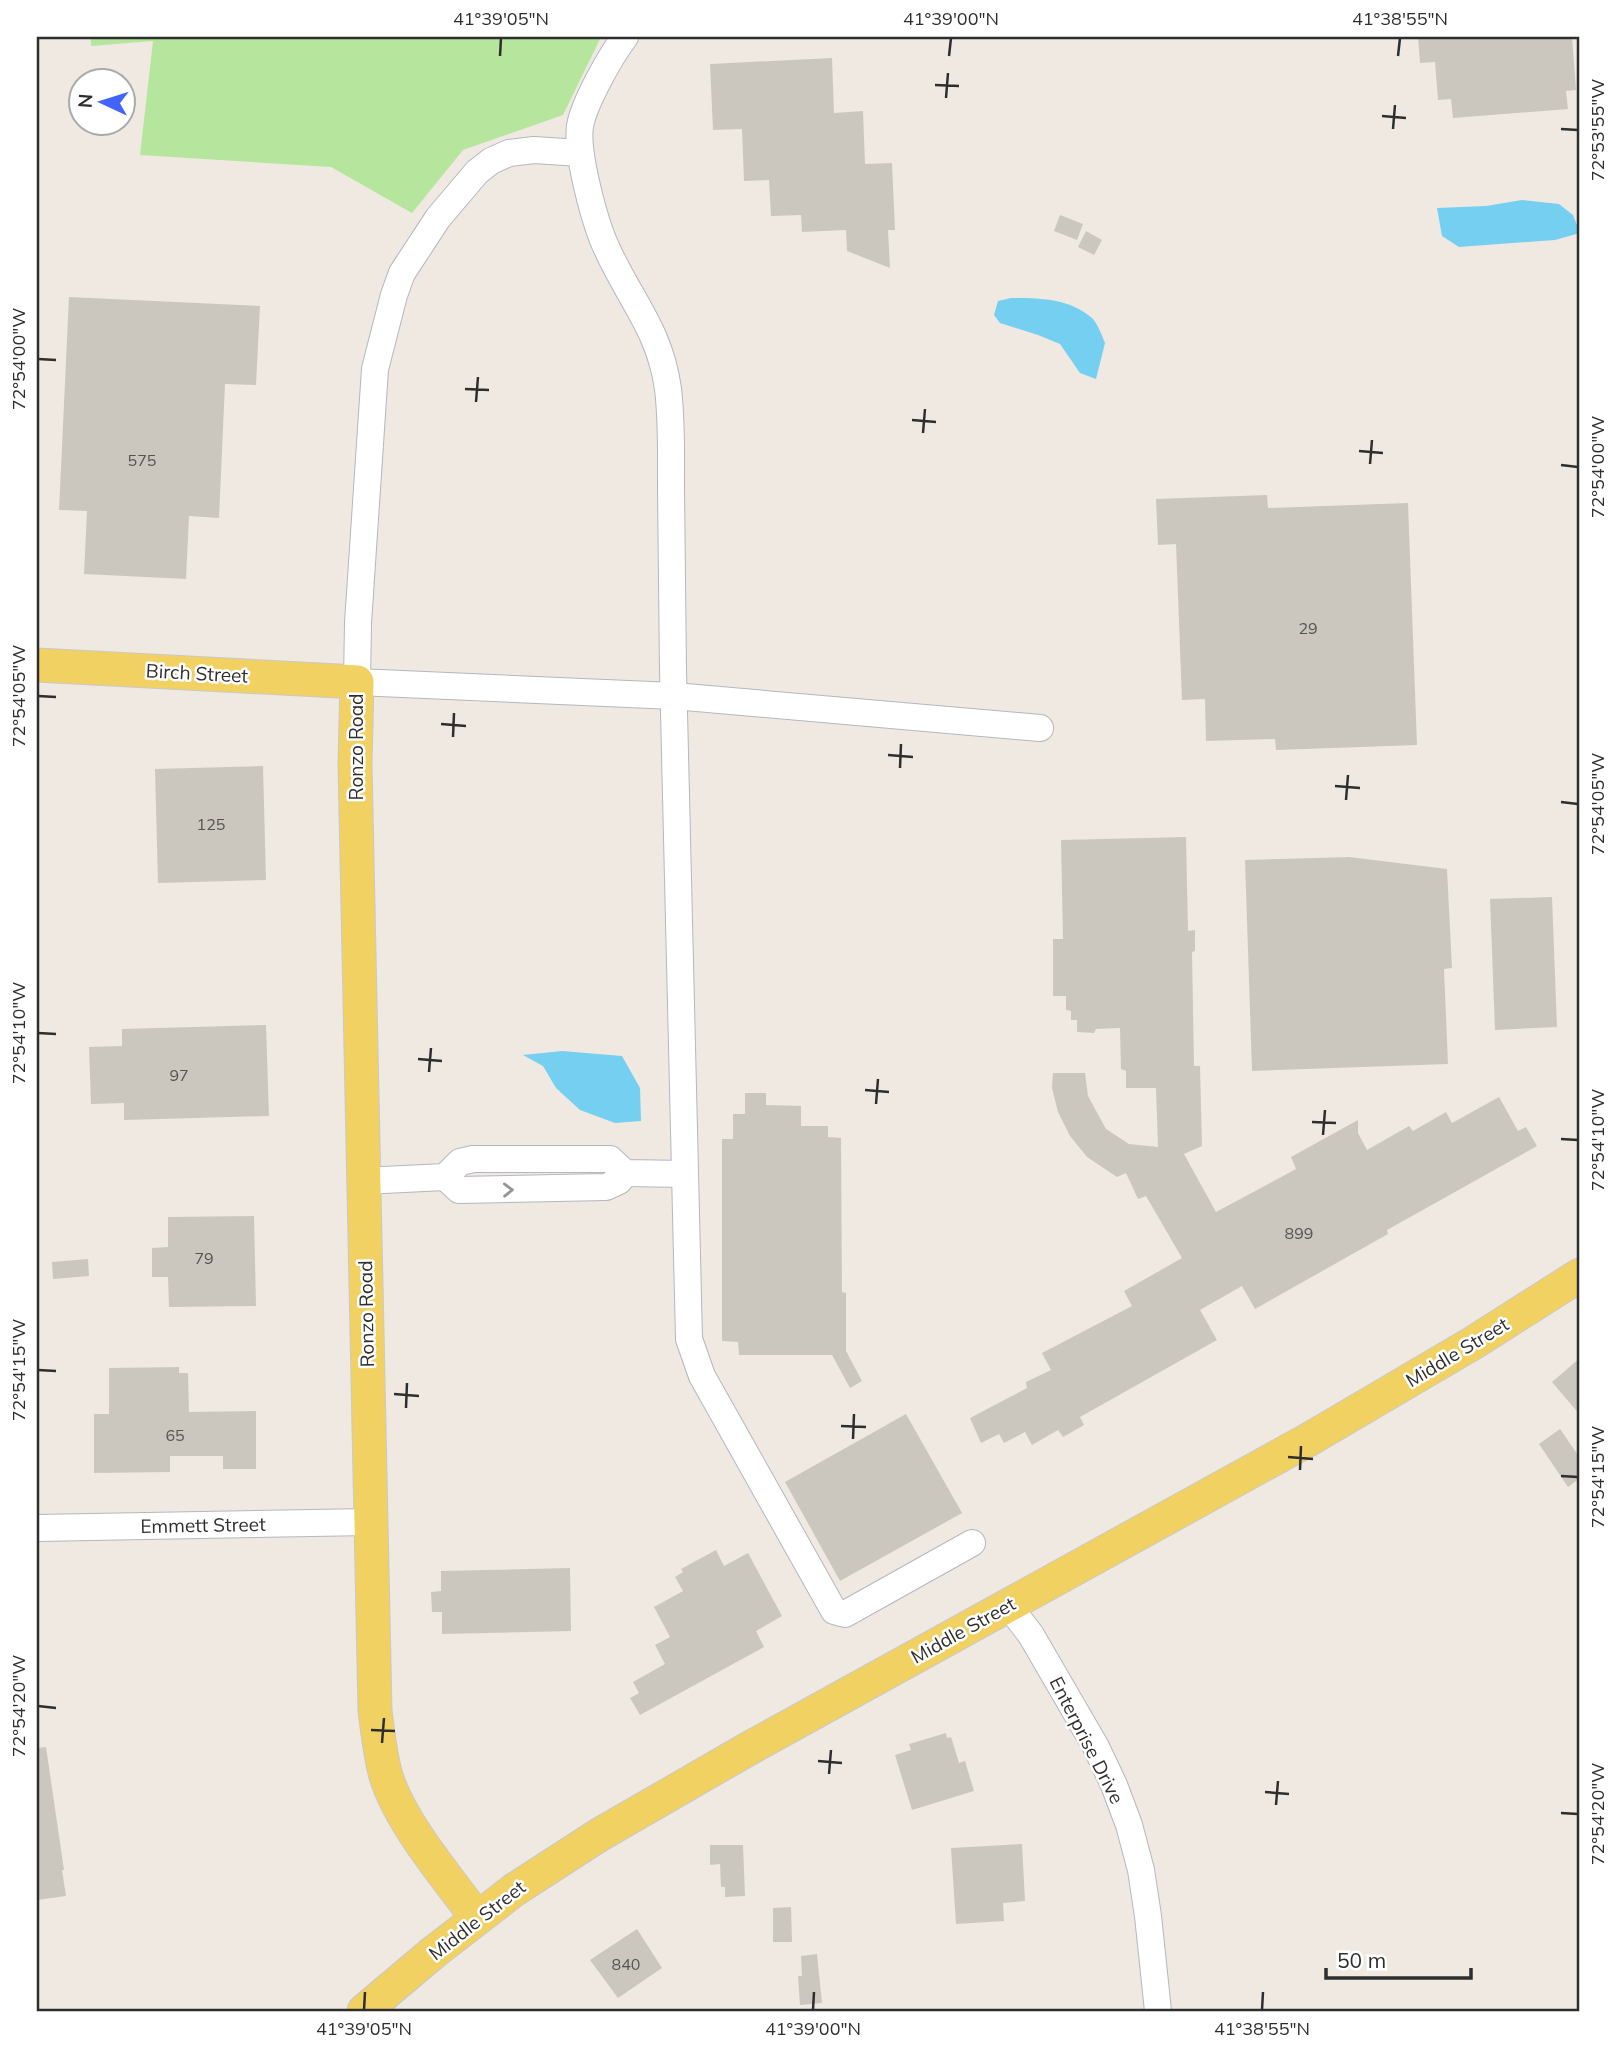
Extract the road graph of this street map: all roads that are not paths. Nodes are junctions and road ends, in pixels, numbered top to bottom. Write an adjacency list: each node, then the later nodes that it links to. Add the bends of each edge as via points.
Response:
1 (625, 37): 2 (street, via 583,116)
2 (580, 153): 4 (street, via 534,150 491,161 438,218 402,273 375,369); 5 (street, via 595,217 607,249 650,326 668,390)
3 (37, 665): 4 (main road, Birch Street)
4 (357, 682): 5 (street); 8 (main road, Ronzo Road)
5 (674, 696): 6 (street); 7 (street)
6 (1040, 728)
7 (685, 1174): 8 (street, via 625,1173 606,1187 514,1190 459,1190 445,1177); 12 (street, via 689,1339 702,1376 834,1611 845,1614)
8 (363, 1181): 10 (main road, Ronzo Road)
9 (1580, 1276): 13 (main road, Middle Street, via 1329,1428)
10 (370, 1522): 11 (street, Emmett Street); 14 (main road, Ronzo Road, via 375,1711 387,1777 417,1835)
11 (37, 1528)
12 (972, 1543)
13 (1008, 1605): 14 (main road, Middle Street, via 648,1805 552,1864); 16 (street, Enterprise Drive, via 1031,1634 1096,1748 1129,1825 1149,1916)
14 (477, 1918): 15 (main road, Middle Street)
15 (364, 2011)
16 (1158, 2011)

